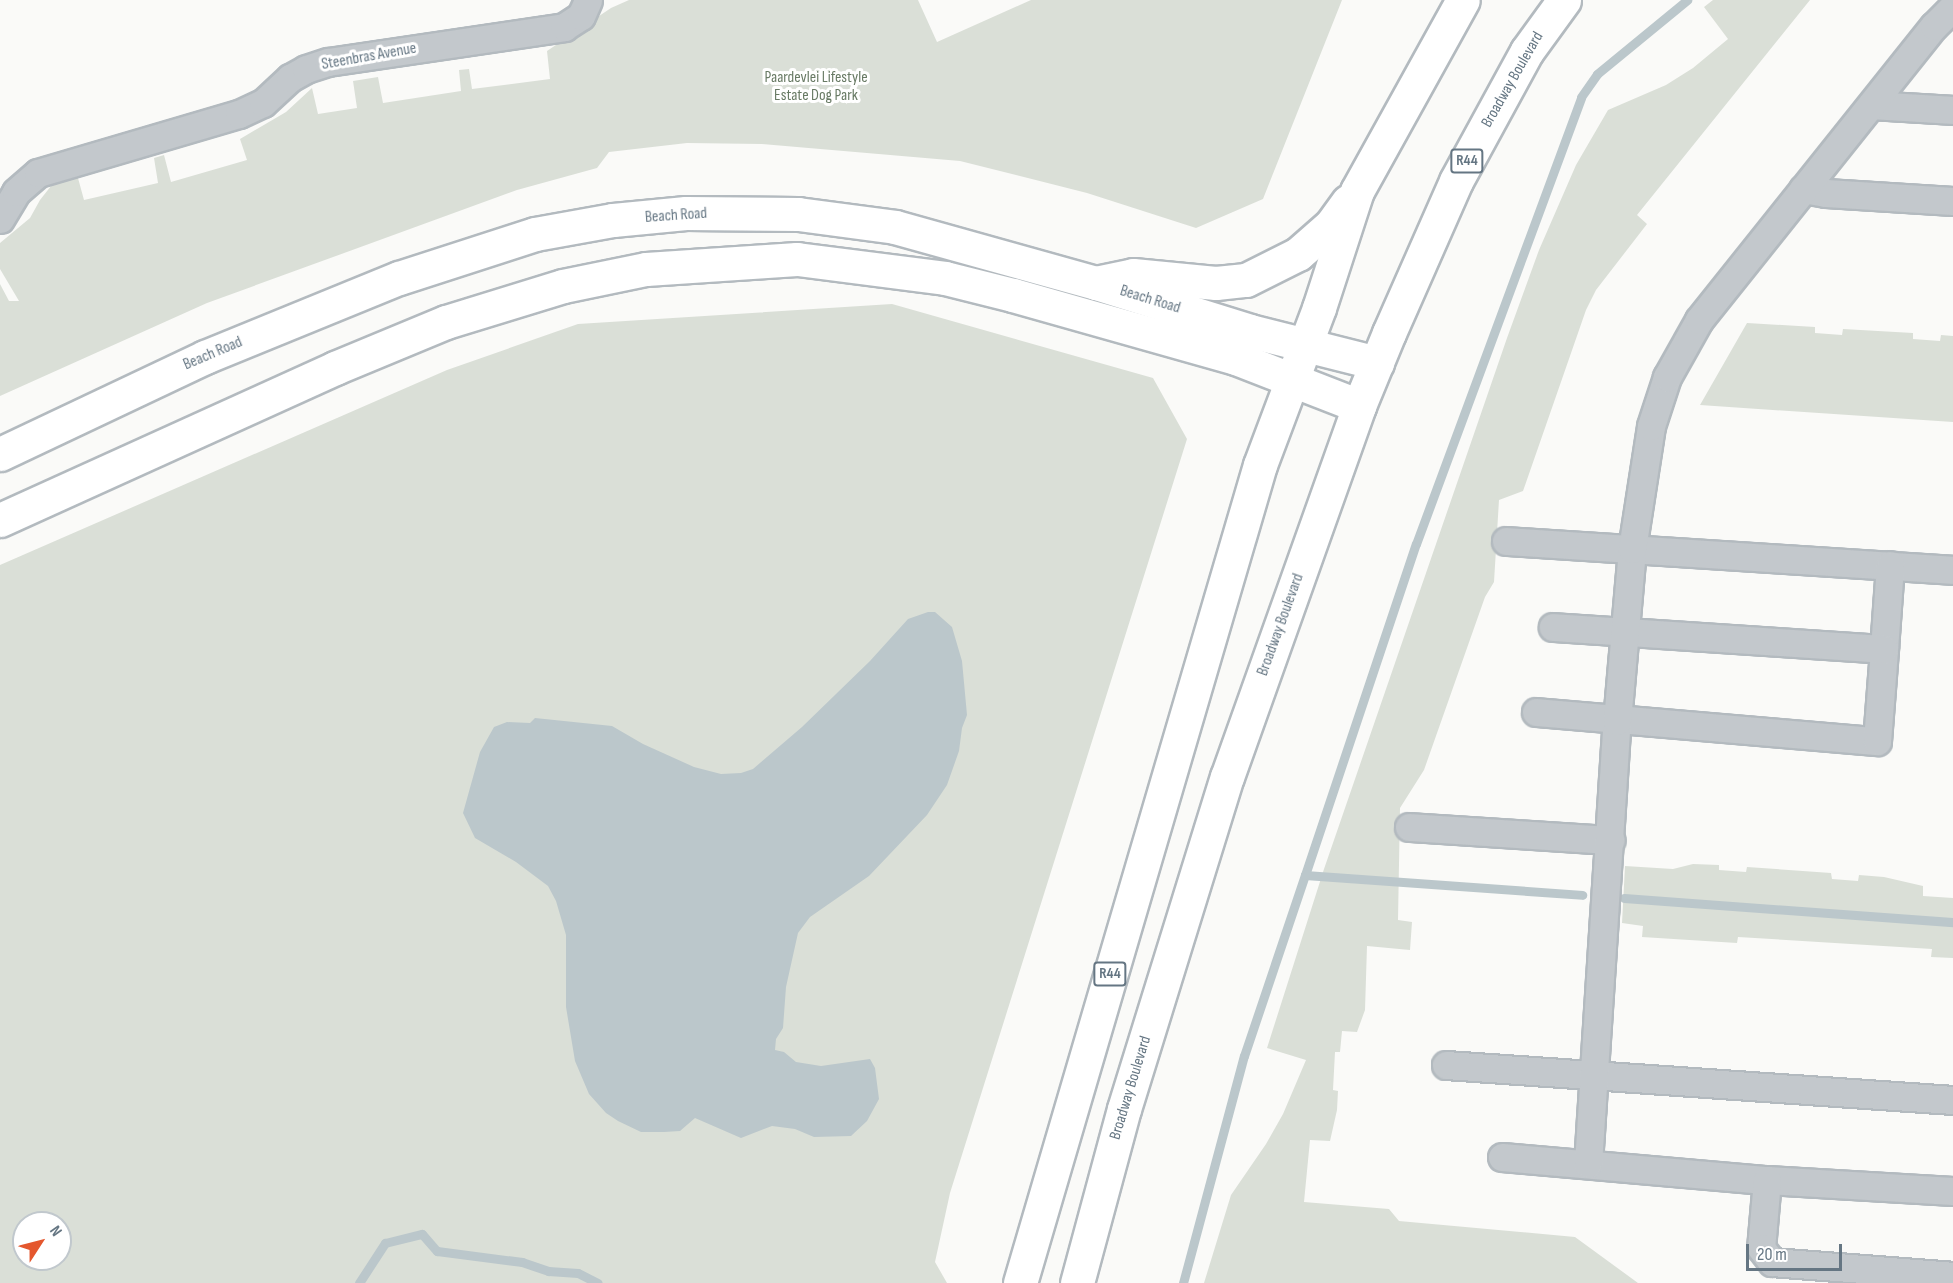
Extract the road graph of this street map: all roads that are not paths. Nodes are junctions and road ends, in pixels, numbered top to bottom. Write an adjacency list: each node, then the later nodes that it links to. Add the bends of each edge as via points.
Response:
1 (588, 0): 11 (street, Steenbras Avenue, via 581,16 564,27 328,62 306,69 263,103 239,114 38,173 16,192)
2 (1463, 0): 9 (main road, R44)
3 (1564, 0): 14 (main road, Broadway Boulevard / R44, via 1527,51 1456,181)
4 (1953, 7): 5 (street)
5 (1944, 27): 6 (street)
6 (1872, 105): 7 (street); 8 (street)
7 (1953, 110)
8 (1803, 189): 10 (street); 20 (street, via 1699,320 1667,378 1651,426)
9 (1357, 190): 12 (main road, via 1331,225 1298,254 1246,280 1216,283 1133,275); 13 (main road, R44)
10 (1953, 201)
11 (0, 219)
12 (1096, 283): 13 (main road, Beach Road, via 1250,331); 17 (main road, Beach Road, via 895,226 798,214 686,213 613,220 535,234 399,278 205,357)
13 (1306, 344): 14 (main road, Beach Road); 15 (main road, R44)
14 (1377, 363): 16 (main road, Broadway Boulevard / R44)
15 (1294, 380): 16 (main road, Beach Road); 18 (main road, Beach Road, via 1225,355 945,278 797,259 646,269 563,286 446,322); 38 (main road, R44, via 1260,465)
16 (1359, 406): 39 (main road, Broadway Boulevard / R44, via 1227,777 1124,1109)
17 (0, 454)
18 (0, 520)
19 (1506, 541): 20 (street)
20 (1632, 549): 21 (street); 24 (street)
21 (1890, 565): 22 (street); 25 (street)
22 (1953, 570)
23 (1553, 627): 24 (street)
24 (1626, 631): 25 (street); 27 (street)
25 (1884, 649): 27 (street, via 1877,741)
26 (1536, 712): 27 (street)
27 (1617, 721): 29 (street)
28 (1409, 828): 29 (street)
29 (1611, 840): 31 (street)
30 (1446, 1065): 31 (street)
31 (1591, 1076): 32 (street); 34 (street)
32 (1953, 1100)
33 (1502, 1158): 34 (street)
34 (1588, 1164): 35 (street)
35 (1767, 1180): 36 (street); 37 (street, via 1761,1248 1772,1262)
36 (1953, 1191)
37 (1953, 1276)
38 (1020, 1283)
39 (1077, 1283)

